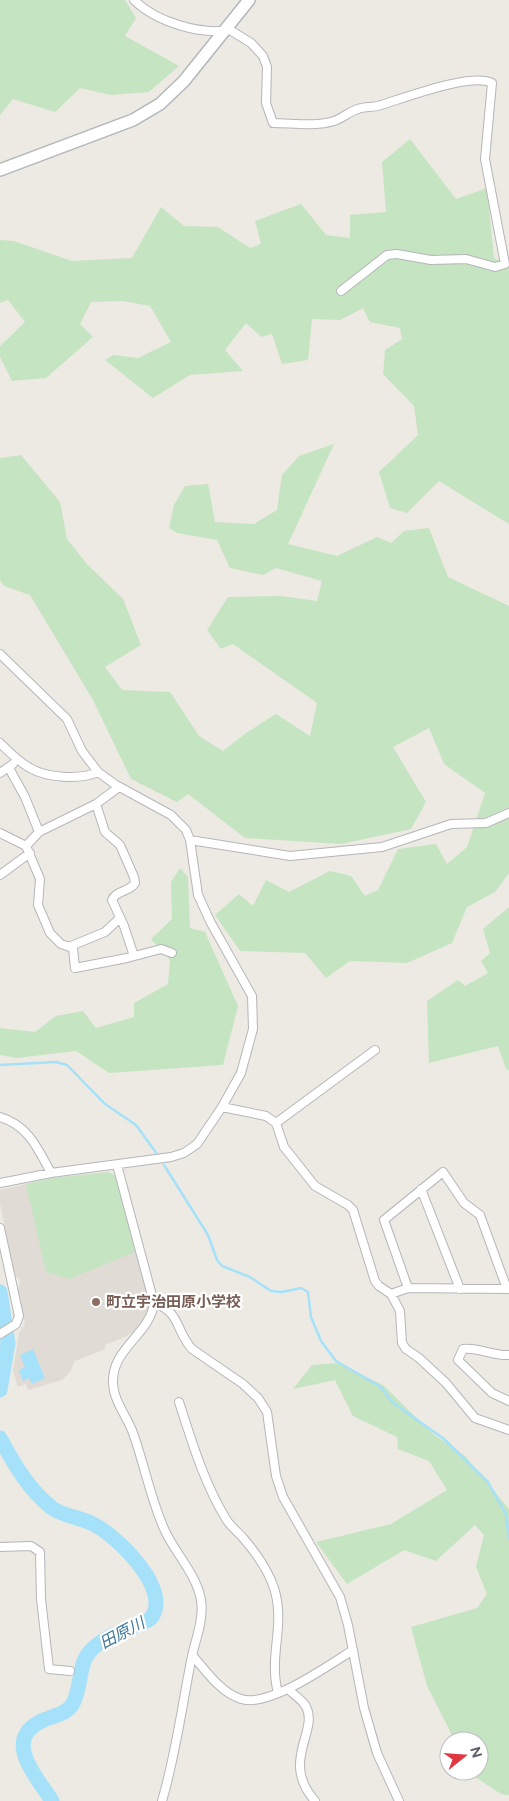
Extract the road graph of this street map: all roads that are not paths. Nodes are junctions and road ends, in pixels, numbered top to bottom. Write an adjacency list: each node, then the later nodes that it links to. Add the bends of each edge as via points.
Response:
1 (134, 0): 3 (street, via 169,23 213,33)
2 (249, 0): 3 (main road)
3 (223, 32): 4 (main road, via 184,81 160,104 133,120); 5 (street, via 230,30 251,43 263,56 266,103 273,123 334,121 359,108 378,106 418,92 474,80 492,82 485,159 505,264 495,267 466,259 431,260 387,255)
4 (0, 170)
5 (341, 291)
6 (0, 654): 10 (street, via 67,719 82,751)
7 (0, 743): 8 (street)
8 (18, 760): 9 (street); 10 (street, via 31,769 50,775 91,775)
9 (9, 768): 11 (street); 15 (street)
10 (98, 772): 12 (street)
11 (0, 773)
12 (119, 787): 13 (street); 17 (street, via 171,815 186,830)
13 (96, 804): 15 (street); 21 (street, via 105,832 120,845 134,877 133,887 112,897)
14 (509, 813): 17 (street, via 486,823 451,824 382,847 290,856)
15 (39, 832): 19 (street)
16 (4, 835): 18 (street); 19 (street)
17 (190, 840): 26 (street, via 198,895 252,996 254,1016 241,1073)
18 (0, 843)
19 (28, 849): 20 (street); 22 (street, via 40,883 38,905 54,938)
20 (0, 875)
21 (120, 918): 22 (street, via 105,932); 24 (street)
22 (71, 946): 24 (street, via 75,952 76,968)
23 (172, 953): 24 (street, via 161,949)
24 (134, 956)
25 (375, 1050): 28 (street)
26 (222, 1107): 28 (street, via 266,1116); 29 (street, via 197,1144 184,1153 171,1158)
27 (0, 1117): 30 (street, via 17,1124 30,1135)
28 (276, 1123): 37 (street, via 284,1147 315,1186 353,1210 375,1281)
29 (117, 1165): 30 (street); 38 (street)
30 (51, 1173): 31 (street)
31 (0, 1183)
32 (421, 1189): 34 (street, via 384,1220); 35 (street); 36 (street, via 443,1172 464,1203 480,1215)
33 (0, 1228): 39 (street, via 18,1314 18,1321)
34 (408, 1288): 35 (street); 37 (street)
35 (460, 1289): 36 (street)
36 (508, 1289)
37 (391, 1294): 43 (street, via 400,1311 402,1342 406,1349 446,1383 475,1418)
38 (154, 1302): 45 (street, via 174,1313 186,1342 192,1348 243,1384 267,1412 276,1476 283,1497 340,1597); 46 (street, via 150,1318 120,1354 113,1372 113,1385 115,1398 133,1431 161,1522 197,1587 202,1613)
39 (1, 1333)
40 (509, 1355): 41 (street, via 497,1356 470,1348 463,1349 458,1360 492,1393)
41 (509, 1401)
42 (179, 1402): 49 (street, via 218,1505 261,1562 273,1585 280,1607 273,1664)
43 (509, 1430)
44 (0, 1547): 47 (street, via 32,1546 40,1552 41,1599 49,1668)
45 (352, 1650): 48 (street); 52 (street, via 377,1753)
46 (193, 1656): 49 (street, via 219,1684 243,1700); 50 (street)
47 (70, 1671)
48 (288, 1689): 49 (street); 51 (street, via 305,1706 309,1718 299,1772 305,1789)
49 (278, 1693)
50 (162, 1801)
51 (315, 1801)
52 (399, 1801)

